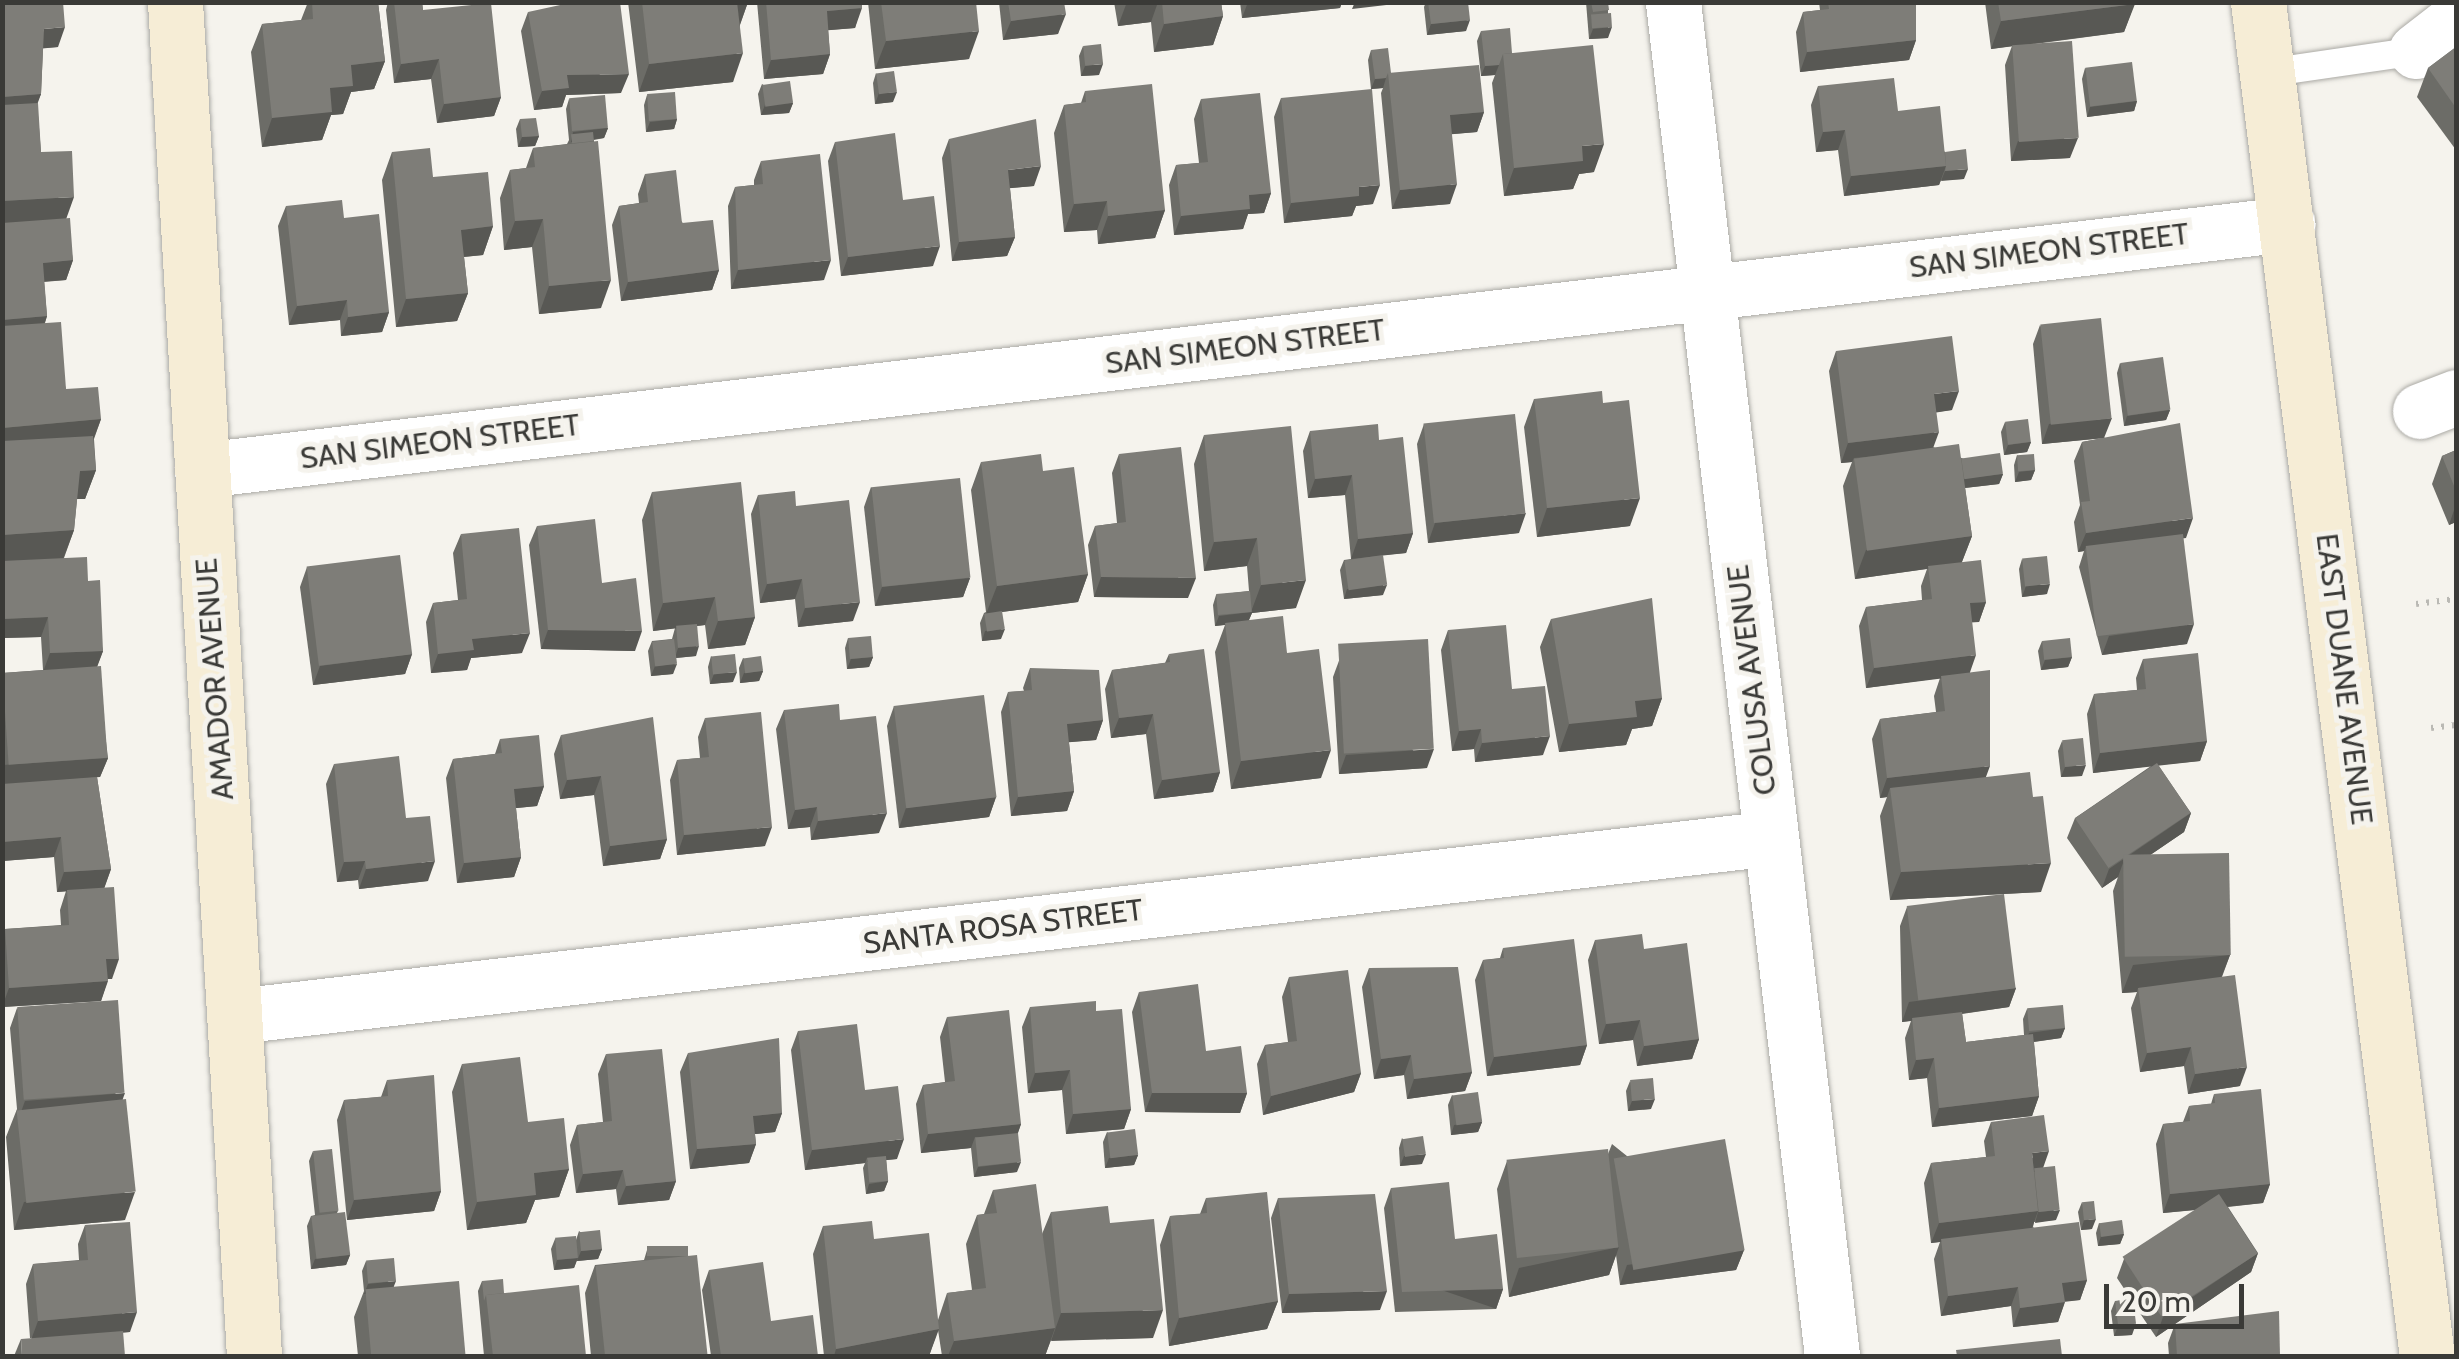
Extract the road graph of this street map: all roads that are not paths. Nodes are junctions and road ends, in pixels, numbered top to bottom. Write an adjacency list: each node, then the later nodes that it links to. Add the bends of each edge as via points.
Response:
1 (175, 2): 8 (street, AMADOR AVENUE)
2 (1673, 2): 7 (street, COLUSA AVENUE)
3 (2258, 2): 5 (street, EAST DUANE AVENUE)
4 (2436, 36): 5 (lane)
5 (2266, 73): 6 (street, EAST DUANE AVENUE)
6 (2288, 224): 7 (street, SAN SIMEON STREET); 11 (street, EAST DUANE AVENUE)
7 (1707, 292): 8 (street, SAN SIMEON STREET); 9 (street, COLUSA AVENUE)
8 (202, 470): 10 (street, AMADOR AVENUE)
9 (1771, 838): 10 (street, SANTA ROSA STREET); 13 (street, COLUSA AVENUE)
10 (236, 1016): 12 (street, AMADOR AVENUE)
11 (2435, 1328)
12 (254, 1356)
13 (1832, 1356)

